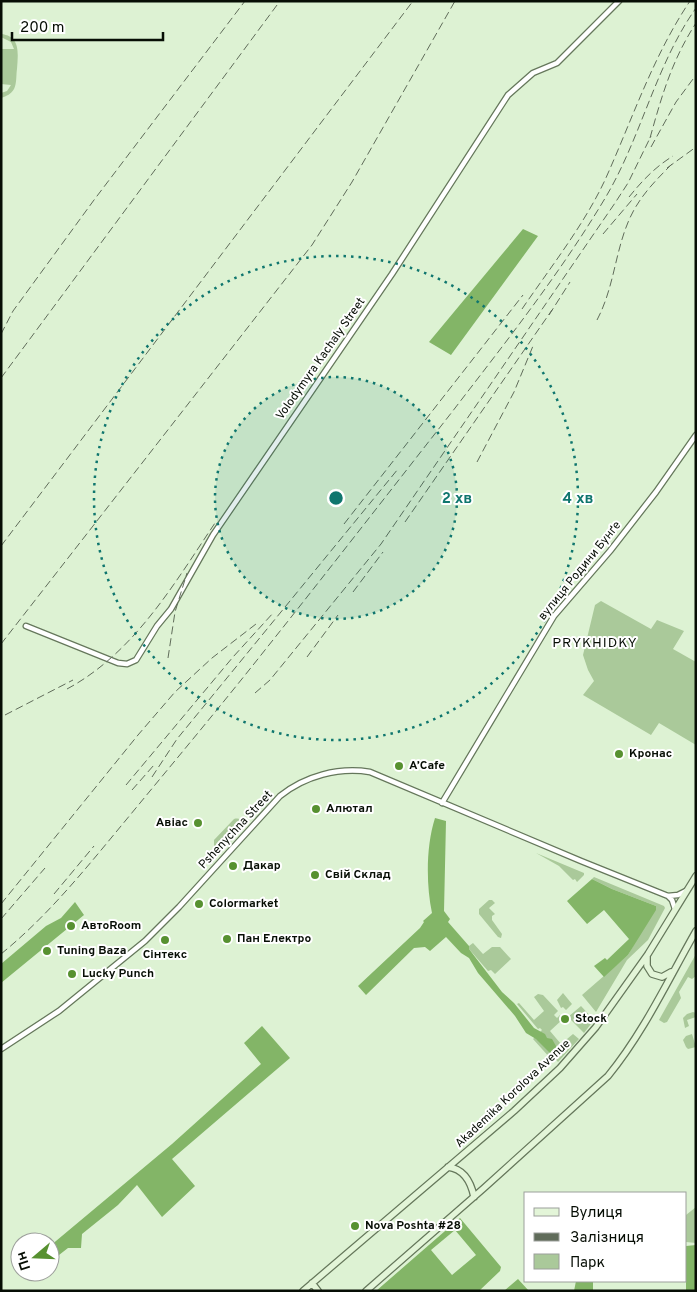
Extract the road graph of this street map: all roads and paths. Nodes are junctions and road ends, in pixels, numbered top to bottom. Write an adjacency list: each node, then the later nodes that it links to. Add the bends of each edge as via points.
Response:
1 (619, 1): 3 (street, Volodymyra Kachaly Street, via 557,63 533,73 508,95 392,274 212,535 171,609 136,660 118,663)
2 (696, 435): 4 (street, вулиця Родини Бунґе, via 610,551 554,616)
3 (26, 626)
4 (442, 804): 7 (street, Pshenychna Street); 12 (street, Pshenychna Street, via 370,772 358,770 320,776 294,786 280,796 145,940 59,1011)
5 (696, 876): 6 (main road, Akademika Korolova Avenue)
6 (688, 889): 7 (street); 8 (main road, Akademika Korolova Avenue)
7 (668, 896): 8 (street)
8 (675, 911): 10 (main road, Akademika Korolova Avenue)
9 (696, 931): 11 (main road)
10 (648, 954): 11 (main road, via 647,966 652,974 662,976); 13 (main road, Akademika Korolova Avenue, via 591,1034 560,1068)
11 (673, 971): 14 (main road, via 624,1057 608,1076)
12 (1, 1049)
13 (448, 1167): 14 (main road, via 466,1177); 15 (main road, Akademika Korolova Avenue)
14 (474, 1197): 18 (main road)
15 (312, 1283): 16 (main road, Akademika Korolova Avenue); 17 (main road)
16 (303, 1291)
17 (318, 1291)
18 (366, 1291)

